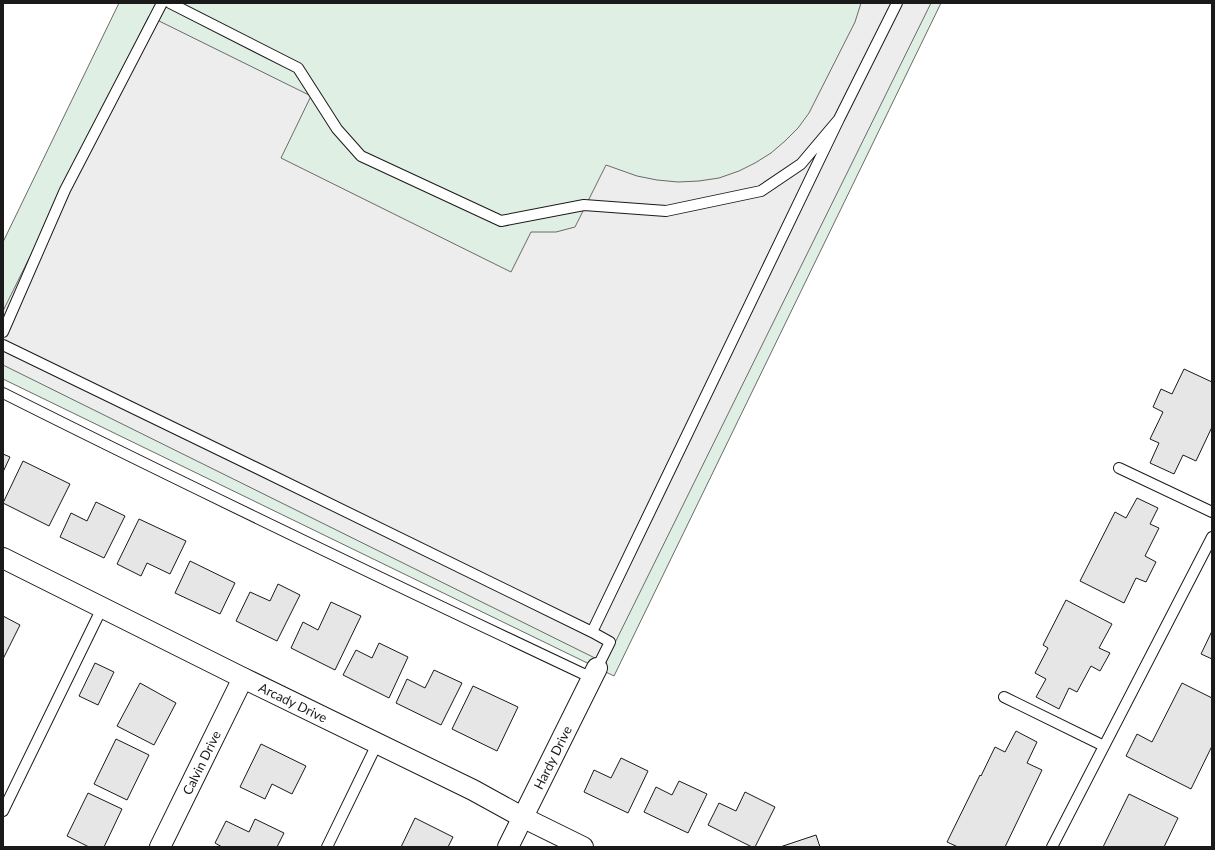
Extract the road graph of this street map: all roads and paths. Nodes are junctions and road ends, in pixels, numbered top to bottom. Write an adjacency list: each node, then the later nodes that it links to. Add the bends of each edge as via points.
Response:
1 (162, 3): 5 (lane, via 65,190)
2 (170, 3): 4 (lane, via 298,68 337,129 361,156 501,221 584,205 666,211 761,191 801,164)
3 (897, 3): 4 (lane)
4 (839, 119): 13 (lane)
5 (3, 332)
6 (3, 345): 13 (lane)
7 (3, 393): 14 (lane, via 344,560)
8 (1119, 468): 9 (lane)
9 (1212, 512)
10 (1212, 537): 18 (lane)
11 (3, 558): 12 (street, Arcady Drive)
12 (102, 608): 15 (street, Arcady Drive); 19 (lane)
13 (592, 632): 14 (lane, via 610,642)
14 (595, 673): 20 (street, Hardy Drive)
15 (243, 678): 17 (street, Arcady Drive); 21 (street, Calvin Drive)
16 (1004, 697): 18 (lane)
17 (377, 744): 20 (street, Arcady Drive, via 473,790); 22 (lane)
18 (1104, 746): 25 (lane)
19 (3, 811)
20 (522, 817): 23 (street, Hardy Drive); 24 (street, Arcady Drive)
21 (160, 847)
22 (327, 847)
23 (508, 847)
24 (583, 847)
25 (1052, 847)

